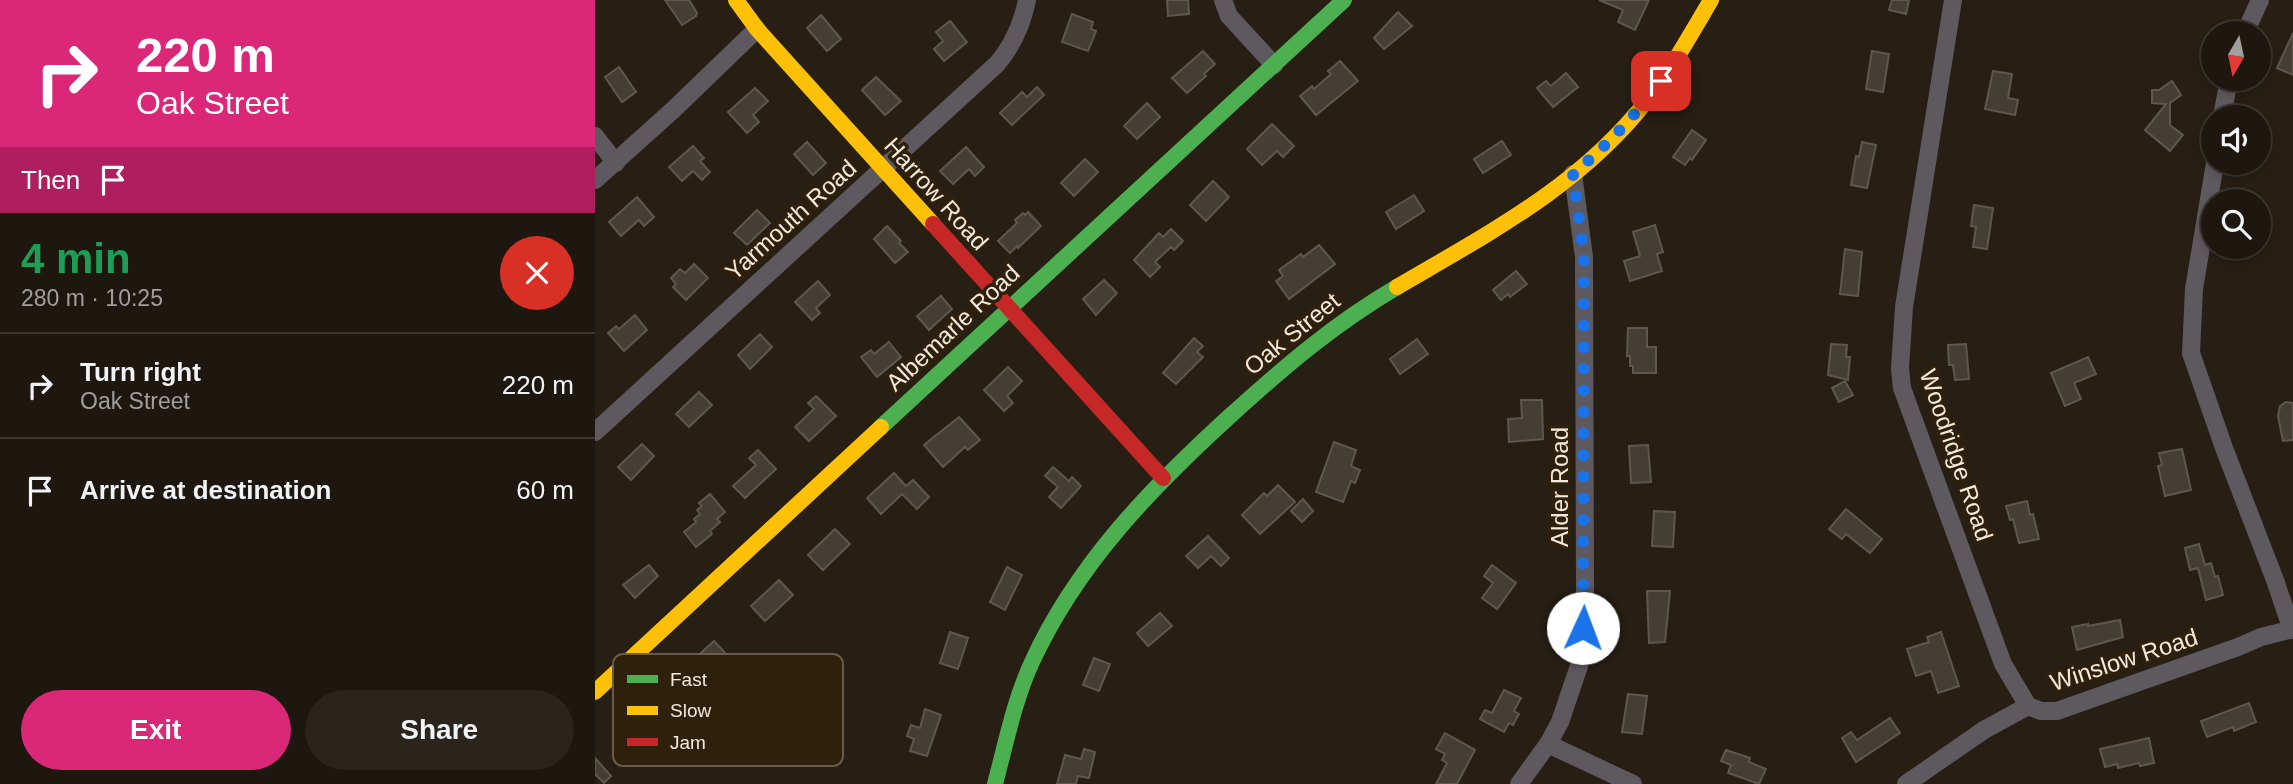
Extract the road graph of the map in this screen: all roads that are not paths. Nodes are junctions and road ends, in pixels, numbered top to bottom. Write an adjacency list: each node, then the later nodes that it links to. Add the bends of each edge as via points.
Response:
1 (736, 0): 9 (street, Harrow Road)
2 (1027, 0): 13 (street, Yarmouth Road, via 1008,51)
3 (1223, 0): 10 (street, via 1229,16)
4 (1344, 0): 10 (street, Albemarle Road)
5 (1711, 0): 14 (street, Oak Street, via 1673,65 1637,113)
6 (1953, 0): 24 (street, Woodridge Road, via 1904,307 1902,388 2003,664)
7 (2260, 0): 8 (street)
8 (2250, 21)
9 (757, 29): 12 (street); 13 (street, Harrow Road)
10 (1274, 65): 17 (street, Albemarle Road)
11 (595, 136): 12 (street)
12 (616, 163): 16 (street)
13 (883, 169): 17 (street, Harrow Road); 18 (street, Yarmouth Road)
14 (1573, 174): 19 (street, Oak Street, via 1525,211 1334,326); 25 (street, Alder Road, via 1584,257 1583,636 1569,700)
15 (2213, 175): 20 (street, via 2194,289 2191,353)
16 (595, 180)
17 (1009, 307): 19 (street, Harrow Road); 21 (street, Albemarle Road)
18 (595, 432)
19 (1163, 478): 26 (street, Oak Street, via 1104,543 1069,592 1016,709)
20 (2293, 630): 24 (street, Winslow Road, via 2261,636 2057,711)
21 (636, 654)
22 (613, 675): 23 (street, Albemarle Road)
23 (595, 692)
24 (2028, 706): 29 (street, Winslow Road)
25 (1548, 744): 27 (street, Alder Road); 28 (street)
26 (995, 784)
27 (1519, 784)
28 (1633, 784)
29 (1906, 784)

